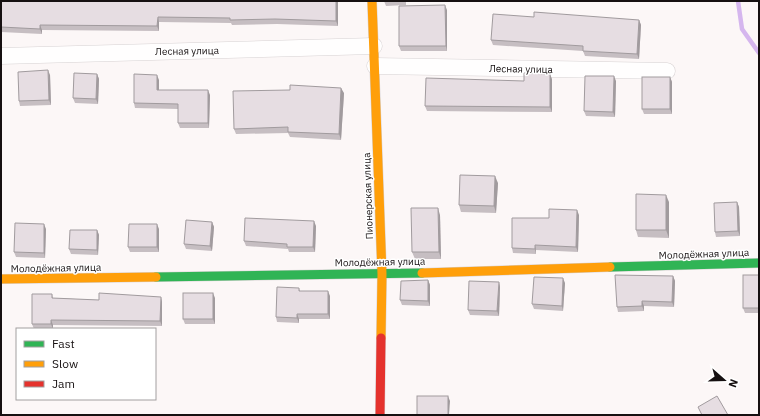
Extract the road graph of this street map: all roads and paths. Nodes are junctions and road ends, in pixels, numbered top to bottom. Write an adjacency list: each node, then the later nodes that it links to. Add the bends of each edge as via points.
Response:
1 (372, 1): 2 (street, Пионерская улица)
2 (374, 46): 3 (street, Лесная улица); 4 (street, Пионерская улица)
3 (1, 56)
4 (375, 66): 5 (street, Лесная улица); 7 (street, Пионерская улица)
5 (667, 71)
6 (759, 263): 7 (street, Молодёжная улица)
7 (382, 274): 8 (street, Молодёжная улица); 9 (street, Пионерская улица)
8 (1, 279)
9 (380, 415)

